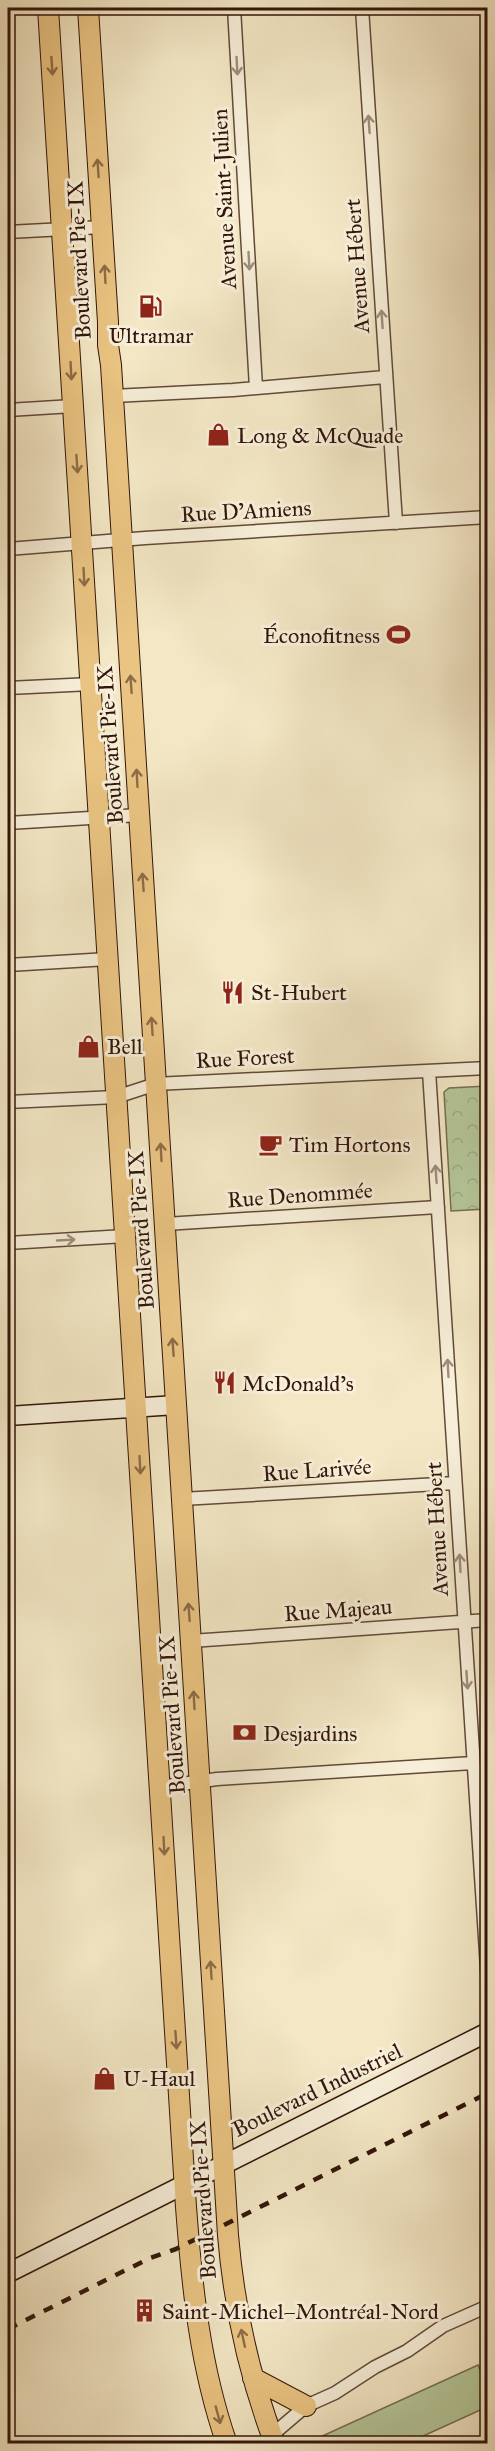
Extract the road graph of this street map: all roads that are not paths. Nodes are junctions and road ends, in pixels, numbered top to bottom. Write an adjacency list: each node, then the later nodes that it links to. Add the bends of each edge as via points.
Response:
1 (48, 8): 6 (main road, Boulevard Pie-IX, one-way to 6)
2 (88, 8): 5 (main road, Boulevard Pie-IX, one-way to 2)
3 (234, 8): 9 (street, Avenue Saint-Julien, one-way to 9)
4 (362, 8): 8 (street, Avenue Hébert, one-way to 4)
5 (102, 227): 6 (street); 10 (main road, Boulevard Pie-IX, one-way to 5)
6 (63, 229): 7 (street); 11 (main road, Boulevard Pie-IX, one-way to 11)
7 (8, 232)
8 (385, 377): 9 (street); 14 (street, Avenue Hébert)
9 (256, 388): 10 (street)
10 (113, 396): 15 (main road, Boulevard Pie-IX)
11 (73, 406): 12 (street); 16 (main road, Boulevard Pie-IX, one-way to 16)
12 (8, 410)
13 (488, 517): 14 (street, Rue D'Amiens)
14 (396, 523): 15 (street, Rue D'Amiens)
15 (122, 540): 16 (street, Rue D'Amiens); 20 (main road, Boulevard Pie-IX, one-way to 15)
16 (82, 544): 17 (street, Rue D'Amiens); 18 (main road, Boulevard Pie-IX, one-way to 18)
17 (8, 549)
18 (91, 684): 19 (street); 21 (main road, Boulevard Pie-IX)
19 (8, 688)
20 (139, 815): 21 (street); 27 (main road, Boulevard Pie-IX, one-way to 20)
21 (100, 817): 22 (street); 23 (main road, Boulevard Pie-IX)
22 (8, 823)
23 (108, 959): 24 (street); 28 (main road, Boulevard Pie-IX)
24 (8, 965)
25 (488, 1068): 26 (street, Rue Forest)
26 (429, 1071): 27 (street, Rue Forest); 30 (street, Avenue Hébert, one-way to 26)
27 (156, 1084): 28 (street, Rue Forest); 31 (main road, Boulevard Pie-IX, one-way to 27)
28 (116, 1096): 29 (street, Rue Forest); 32 (main road, Boulevard Pie-IX)
29 (8, 1102)
30 (438, 1207): 31 (street, Rue Denommée); 37 (street, Avenue Hébert, one-way to 30)
31 (165, 1224): 34 (main road, Boulevard Pie-IX, one-way to 31)
32 (126, 1236): 33 (street, one-way to 32); 35 (main road, Boulevard Pie-IX)
33 (8, 1243)
34 (176, 1405): 35 (street); 38 (main road, Boulevard Pie-IX)
35 (136, 1407): 36 (street); 44 (main road, Boulevard Pie-IX, one-way to 44)
36 (8, 1416)
37 (455, 1484): 38 (street, Rue Larivée); 40 (street, Avenue Hébert, one-way to 37)
38 (182, 1499): 41 (main road, Boulevard Pie-IX, one-way to 38)
39 (488, 1620): 40 (street, Rue Majeau)
40 (463, 1621): 41 (street, Rue Majeau); 42 (street, Avenue Hébert, one-way to 42)
41 (191, 1641): 43 (main road, Boulevard Pie-IX, one-way to 41)
42 (472, 1763): 43 (street); 45 (street, Avenue Hébert)
43 (200, 1780): 44 (street); 47 (main road, Boulevard Pie-IX, one-way to 43)
44 (160, 1788): 48 (main road, Boulevard Pie-IX, one-way to 48)
45 (488, 1984)
46 (488, 2032): 47 (street, Boulevard Industriel)
47 (224, 2163): 48 (street, Boulevard Industriel); 51 (main road, Boulevard Pie-IX, one-way to 47, via 232,2273)
48 (185, 2183): 49 (street, Boulevard Industriel); 54 (main road, Boulevard Pie-IX, one-way to 54, via 198,2323)
49 (8, 2273)
50 (488, 2306): 52 (street, via 443,2326 407,2351)
51 (253, 2378): 52 (main road); 53 (main road, Boulevard Pie-IX)
52 (306, 2406): 53 (street)
53 (274, 2439)
54 (227, 2444)

